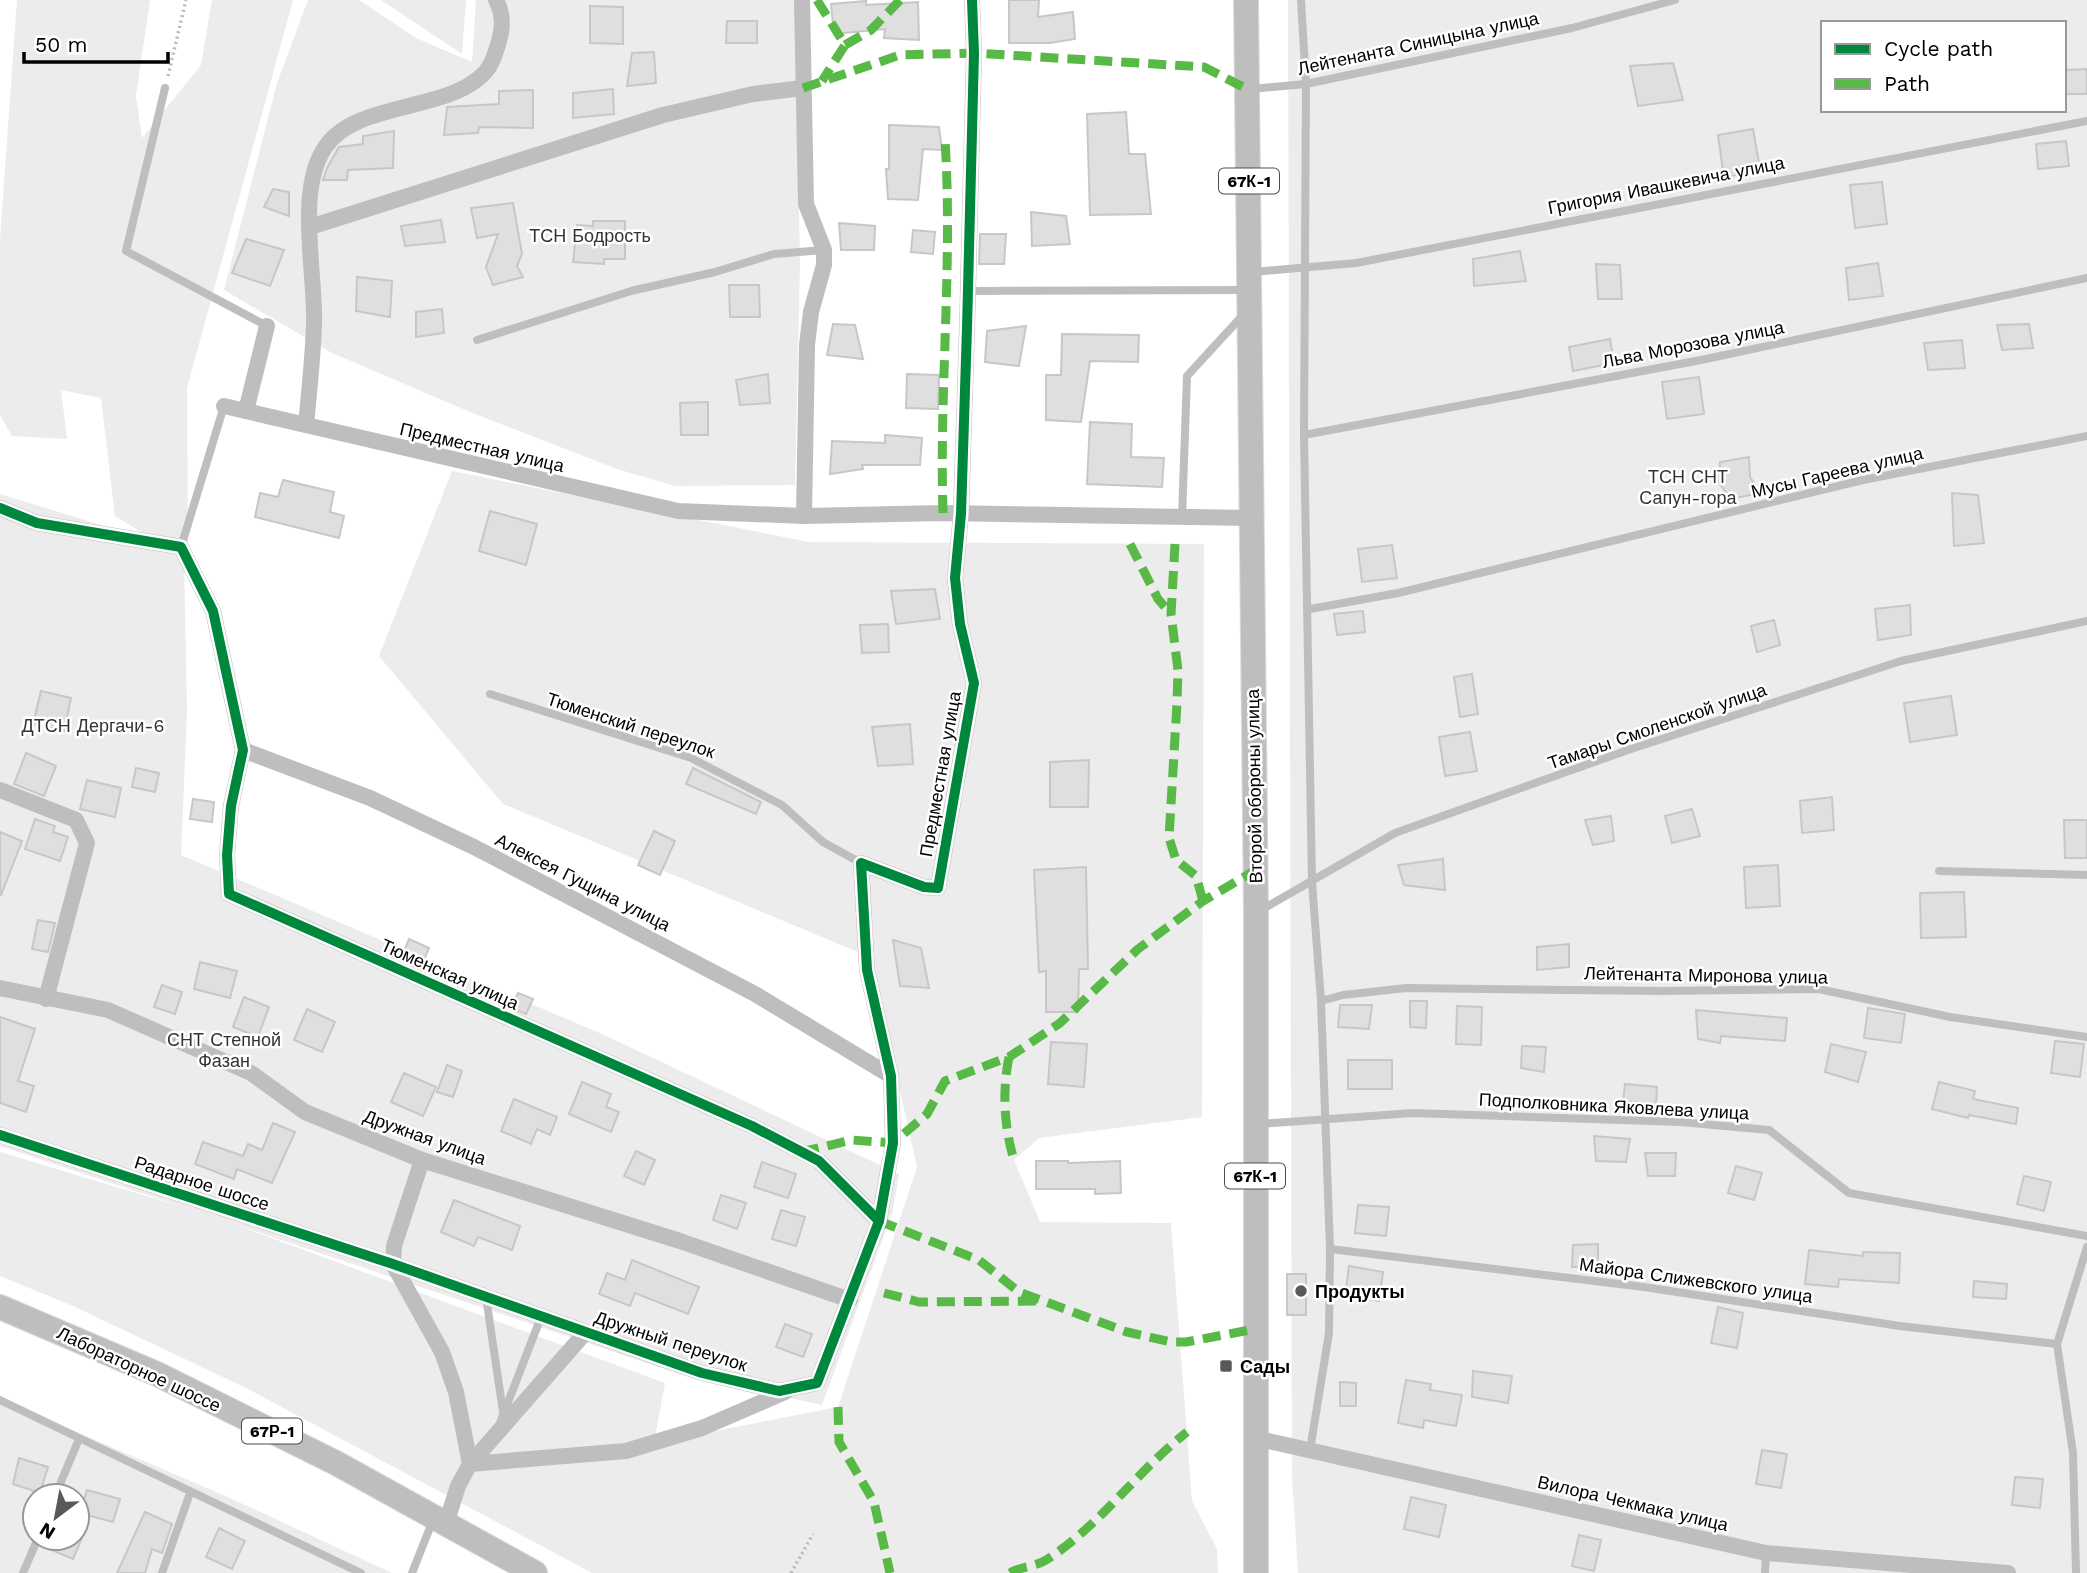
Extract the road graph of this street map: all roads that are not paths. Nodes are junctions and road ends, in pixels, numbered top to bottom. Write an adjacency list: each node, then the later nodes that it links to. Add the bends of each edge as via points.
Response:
1 (802, 0): 9 (street)
2 (972, 0): 17 (street)
3 (1247, 0): 10 (main road, Второй обороны улица / 67К-1)
4 (1301, 0): 7 (lane)
5 (1675, 0): 7 (lane, Лейтенанта Синицына улица, via 1572,28)
6 (502, 1): 12 (street, via 495,56 478,80 357,122 325,147 316,168)
7 (1306, 84): 10 (lane, Лейтенанта Синицына улица); 14 (lane)
8 (165, 88): 18 (lane, via 126,251)
9 (803, 88): 12 (street, via 753,94 663,115); 13 (street, via 806,204)
10 (1247, 89): 16 (main road, Второй обороны улица / 67К-1)
11 (2087, 121): 14 (lane, Григория Ивашкевича улица, via 1356,262)
12 (310, 227): 22 (street, via 314,327)
13 (824, 250): 19 (lane, via 774,254 631,291); 27 (street, via 807,345)
14 (1305, 266): 16 (lane, Григория Ивашкевича улица); 23 (lane)
15 (2087, 278): 23 (lane, Льва Морозова улица, via 1701,360)
16 (1250, 290): 17 (lane, Григория Ивашкевича улица); 28 (lane, via 1187,376); 29 (main road, Второй обороны улица / 67К-1)
17 (968, 291): 26 (street)
18 (267, 326): 21 (street)
19 (477, 340)
20 (224, 406): 21 (street, Предместная улица); 30 (lane)
21 (246, 411): 22 (street, Предместная улица)
22 (306, 425): 27 (street, Предместная улица, via 654,507 703,514)
23 (1304, 435): 31 (lane)
24 (2087, 436): 31 (lane, Мусы Гареева улица, via 1863,480 1398,593)
25 (0, 508): 30 (street, via 37,523)
26 (961, 514): 27 (street, Предместная улица); 28 (street, Предместная улица); 36 (street, Предместная улица, via 955,578 974,683 938,888)
27 (804, 516)
28 (1182, 517): 29 (street, Предместная улица)
29 (1252, 518): 40 (main road, Второй обороны улица / 67К-1)
30 (181, 547): 34 (street, via 213,611)
31 (1310, 609): 39 (lane)
32 (2087, 621): 39 (lane, Тамары Смоленской улица, via 1901,661 1628,750 1395,834)
33 (490, 694): 36 (lane, Тюменский переулок, via 691,758 782,804 823,842)
34 (243, 750): 45 (street, Алексея Гущина улица, via 370,798 474,847 743,988); 50 (street, Тюменская улица, via 231,806 229,894 752,1126 819,1161)
35 (0, 790): 42 (street, via 76,820 87,843)
36 (861, 863): 45 (street, via 867,970)
37 (1939, 871): 38 (lane)
38 (2087, 875)
39 (1312, 882): 40 (lane, Тамары Смоленской улица); 43 (lane)
40 (1256, 913): 47 (main road, Второй обороны улица / 67К-1)
41 (0, 988): 42 (street, Дружная улица)
42 (46, 999): 49 (street, Дружная улица, via 108,1010 251,1073 304,1112)
43 (1321, 1001): 44 (lane, Лейтенанта Миронова улица, via 1406,988 1819,989 1950,1017); 46 (lane)
44 (2087, 1037)
45 (891, 1076): 50 (street, via 893,1143)
46 (1325, 1120): 47 (lane, Подполковника Яковлева улица); 51 (lane, Подполковника Яковлева улица, via 1413,1113 1680,1122 1769,1130 1849,1192); 53 (lane)
47 (1255, 1125): 65 (main road, Второй обороны улица / 67К-1)
48 (0, 1135): 54 (street, Радарное шоссе)
49 (422, 1160): 54 (street, via 394,1246); 56 (street, Дружная улица)
50 (879, 1221): 56 (street)
51 (2087, 1236)
52 (2087, 1247): 60 (lane)
53 (1330, 1250): 60 (lane, Майора Слижевского улица, via 1644,1287 1900,1326); 67 (lane, via 1329,1333)
54 (393, 1264): 55 (street, Дружный переулок); 68 (street, via 442,1352 456,1392)
55 (486, 1297): 58 (street, Дружный переулок); 63 (lane)
56 (850, 1300): 61 (street, via 817,1383)
57 (0, 1307): 71 (main road, Лабораторное шоссе / 67Р-1, via 157,1374)
58 (541, 1317): 59 (street, Дружный переулок); 63 (lane)
59 (585, 1333): 61 (street, Дружный переулок, via 702,1373 779,1391); 64 (street)
60 (2057, 1344): 82 (lane, via 2073,1453)
61 (797, 1387): 68 (street, via 702,1427 625,1451)
62 (0, 1400): 66 (lane)
63 (503, 1415): 64 (lane)
64 (495, 1435): 68 (street)
65 (1255, 1438): 67 (street, Вилора Чекмака улица); 79 (main road, Второй обороны улица / 67К-1)
66 (79, 1439): 69 (lane); 70 (lane)
67 (1310, 1450): 73 (street, Вилора Чекмака улица)
68 (470, 1464): 71 (street)
69 (61, 1482)
70 (190, 1493): 75 (lane); 76 (lane)
71 (440, 1520): 77 (lane); 78 (main road, Лабораторное шоссе / 67Р-1)
72 (32, 1552): 74 (lane)
73 (1766, 1553): 80 (lane); 81 (street, Вилора Чекмака улица)
74 (23, 1573)
75 (162, 1573)
76 (361, 1573)
77 (412, 1573)
78 (535, 1573)
79 (1256, 1573)
80 (1765, 1573)
81 (2008, 1573)
82 (2076, 1573)

